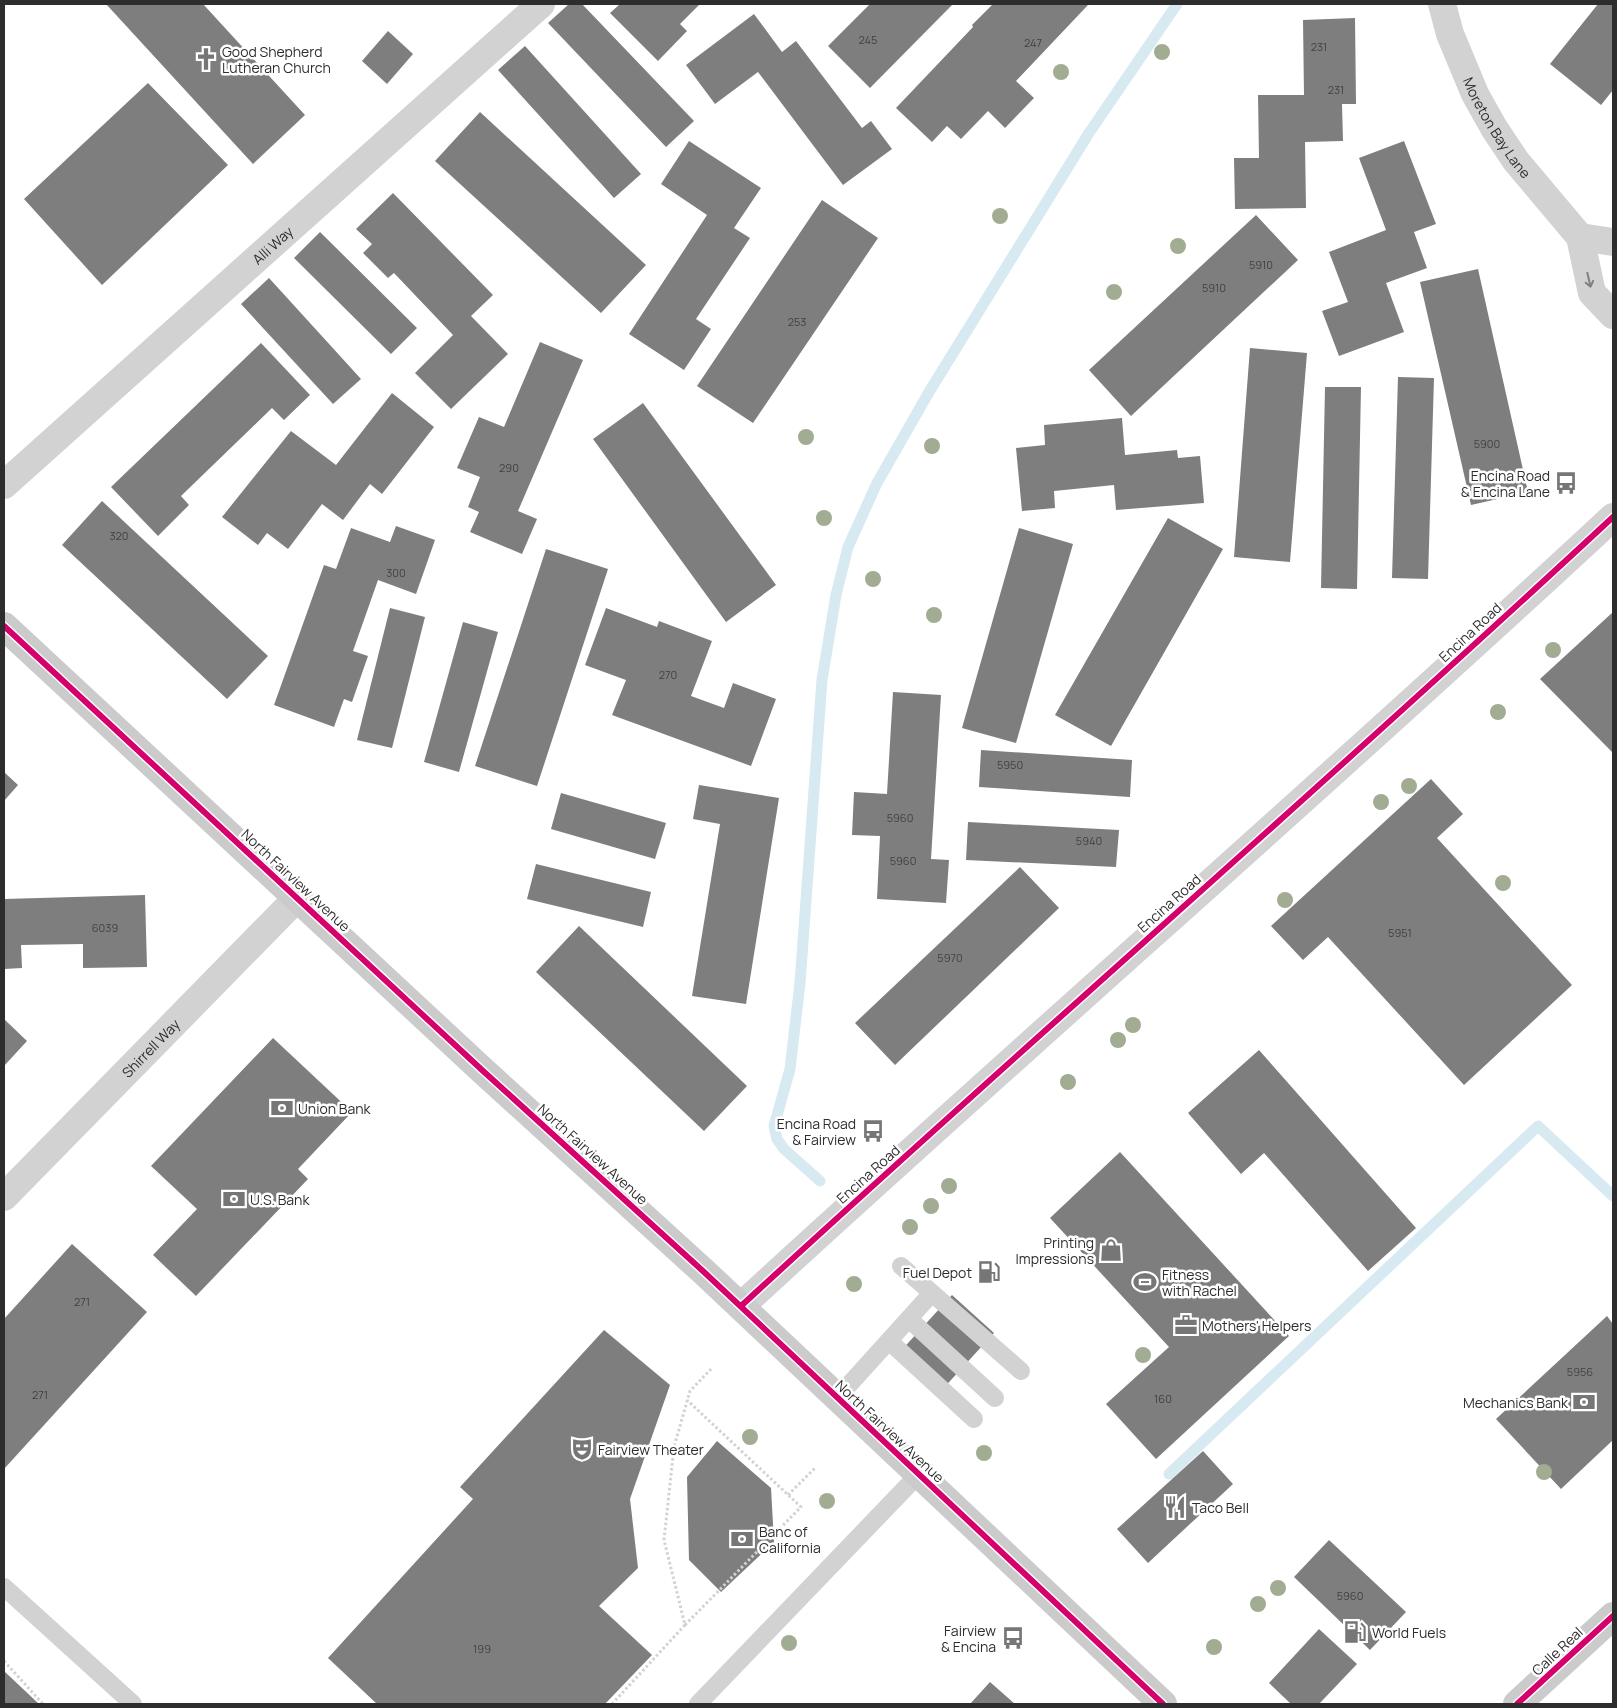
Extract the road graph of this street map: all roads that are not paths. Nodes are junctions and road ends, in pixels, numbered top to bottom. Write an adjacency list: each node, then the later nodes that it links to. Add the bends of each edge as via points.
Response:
1 (541, 4): 6 (street, Alli Way)
2 (1442, 4): 3 (street, Moreton Bay Lane, via 1450,34 1475,94 1494,128 1516,161)
3 (1580, 236): 4 (street); 5 (street, Moreton Bay Lane, one-way to 5, via 1592,292)
4 (1613, 242)
5 (1613, 315)
6 (4, 485)
7 (1613, 517): 13 (street, Encina Road, via 1449,670)
8 (4, 626): 9 (main road, North Fairview Avenue)
9 (296, 898): 10 (street, Shirrell Way); 13 (main road, North Fairview Avenue)
10 (4, 1197)
11 (901, 1266): 12 (lane)
12 (932, 1293): 14 (lane); 16 (lane)
13 (741, 1306): 17 (main road, North Fairview Avenue)
14 (909, 1319): 15 (lane); 18 (lane)
15 (889, 1341): 17 (lane); 19 (lane)
16 (1021, 1371)
17 (837, 1398): 20 (main road, North Fairview Avenue)
18 (995, 1398)
19 (974, 1418)
20 (918, 1475): 24 (lane); 25 (main road, North Fairview Avenue)
21 (4, 1587): 23 (lane)
22 (1613, 1616): 26 (main road, Calle Real)
23 (133, 1704)
24 (698, 1704)
25 (1163, 1704)
26 (1518, 1704)

